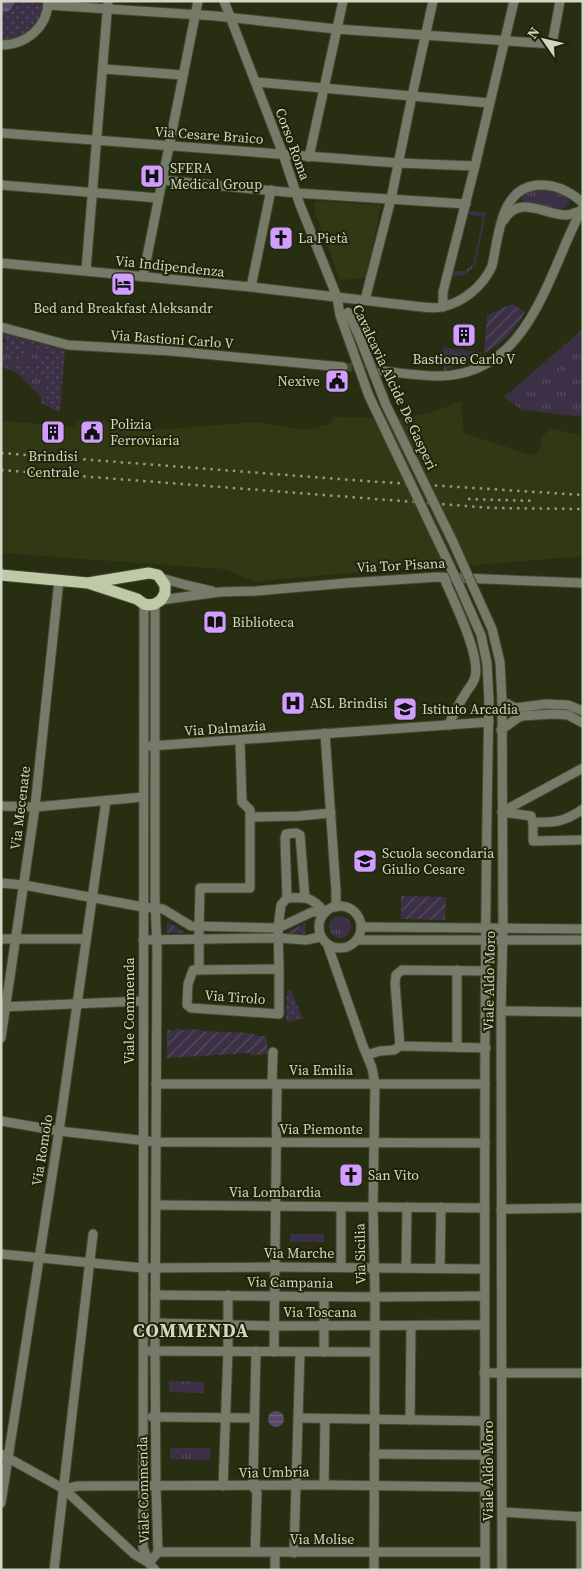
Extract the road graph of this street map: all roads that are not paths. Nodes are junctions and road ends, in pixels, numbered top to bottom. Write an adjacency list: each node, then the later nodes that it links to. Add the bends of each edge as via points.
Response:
1 (198, 1): 9 (street)
2 (224, 1): 10 (street, Corso Roma)
3 (342, 1): 11 (street)
4 (433, 1): 12 (street)
5 (514, 1): 13 (street)
6 (560, 1): 13 (street, via 552,44)
7 (48, 3): 8 (street); 14 (street, via 42,23 34,34 22,42)
8 (108, 5): 9 (street); 15 (street)
9 (195, 15): 10 (street); 16 (street)
10 (230, 18): 11 (street); 17 (street, Corso Roma)
11 (336, 29): 12 (street); 18 (street)
12 (426, 35): 13 (street); 19 (street)
13 (505, 40): 20 (street)
14 (1, 47)
15 (104, 69): 16 (street); 22 (street)
16 (184, 75): 23 (street)
17 (256, 82): 18 (street); 24 (street, Corso Roma)
18 (324, 88): 19 (street); 25 (street)
19 (412, 96): 20 (street); 26 (street)
20 (490, 103): 27 (street)
21 (1, 133): 22 (street, Via Cesare Braico)
22 (97, 140): 23 (street, Via Cesare Braico); 31 (street)
23 (169, 146): 24 (street, Via Cesare Braico); 28 (street)
24 (283, 154): 25 (street, Via Cesare Braico); 32 (street, Corso Roma)
25 (309, 157): 26 (street, Via Cesare Braico)
26 (398, 163): 27 (street, Via Cesare Braico); 34 (street)
27 (475, 166): 35 (street)
28 (162, 180): 30 (street); 33 (street)
29 (1, 185): 31 (street)
30 (271, 190): 32 (street); 41 (street)
31 (92, 192): 33 (street); 39 (street)
32 (296, 192): 34 (street); 42 (street, Corso Roma)
33 (158, 198): 40 (street)
34 (391, 199): 35 (street); 43 (street)
35 (466, 204): 44 (street, via 443,292)
36 (582, 207): 37 (street, via 566,215 521,206 515,208); 37 (street, via 569,192 549,185 536,185 524,188 509,200); 48 (street, via 530,322 498,357 474,370 440,376)
37 (501, 224): 44 (street, via 488,275 475,290)
38 (1, 263): 39 (street, Via Indipendenza)
39 (86, 270): 40 (street, Via Indipendenza)
40 (143, 277): 41 (street, Via Indipendenza)
41 (250, 287): 42 (street, Via Indipendenza)
42 (337, 297): 43 (street, Via Indipendenza); 45 (street, Cavalcavia Alcide De Gasperi)
43 (365, 300): 44 (street, Via Indipendenza)
44 (443, 307)
45 (344, 314): 58 (street, Cavalcavia Alcide De Gasperi, bridge, via 369,396 481,634 487,663); 59 (street, Cavalcavia Alcide De Gasperi, bridge, via 361,340 386,405 492,629 500,662)
46 (1, 327): 47 (street, Via Bastioni Carlo V, via 68,345)
47 (344, 367)
48 (382, 371)
49 (1, 575): 53 (main road, Via Tor Pisana)
50 (141, 575): 51 (main road, Via Tor Pisana, via 149,573); 54 (main road, Via Tor Pisana); 57 (main road, via 133,590)
51 (161, 578): 56 (street, Via Tor Pisana); 57 (main road, via 165,593)
52 (444, 578): 55 (street, Via Tor Pisana); 56 (street, Via Tor Pisana); 63 (street, via 476,663 475,678)
53 (59, 580): 54 (main road, Via Tor Pisana); 75 (street, Via Mecenate)
54 (88, 583): 57 (main road, Via Tor Pisana)
55 (583, 583)
56 (220, 592): 57 (street, Via Tor Pisana)
57 (149, 602): 67 (street, Viale Commenda); 68 (street, Viale Commenda)
58 (489, 701): 61 (street, Viale Aldo Moro)
59 (502, 701): 60 (street, via 515,708 546,704 568,705); 64 (street, Viale Aldo Moro)
60 (583, 711)
61 (489, 722): 63 (street, Via Dalmazia); 70 (street, Viale Aldo Moro)
62 (583, 723): 64 (street, via 568,715 522,716)
63 (449, 725): 65 (street, Via Dalmazia)
64 (501, 730): 71 (street, Viale Aldo Moro)
65 (325, 733): 66 (street, Via Dalmazia); 78 (street)
66 (240, 741): 68 (street, Via Dalmazia); 79 (street, via 242,802 250,810)
67 (143, 746): 68 (street, Via Dalmazia); 72 (street, Viale Commenda)
68 (156, 746): 89 (street, Viale Commenda)
69 (583, 768): 77 (street)
70 (488, 788): 71 (street); 94 (street, Viale Aldo Moro)
71 (502, 788): 77 (street, Viale Aldo Moro)
72 (143, 797): 73 (street); 87 (street, Viale Commenda)
73 (106, 801): 75 (street); 84 (street, Via Romolo)
74 (1, 806): 75 (street)
75 (35, 806): 83 (street, Via Mecenate)
76 (583, 809): 80 (street, via 555,823)
77 (502, 812): 80 (street, via 530,816); 95 (street, Viale Aldo Moro)
78 (331, 813): 79 (street); 88 (street)
79 (250, 816): 91 (street, Via Tirolo, via 250,888 200,888)
80 (533, 822): 81 (street, via 533,841)
81 (580, 840)
82 (1, 884): 83 (street)
83 (24, 886): 84 (street); 98 (street, Via Mecenate)
84 (92, 898): 87 (street); 101 (street, Via Romolo)
85 (287, 898): 86 (street); 86 (street, via 285,838 286,834 296,833 300,835); 93 (street, via 281,905)
86 (305, 898): 90 (street, via 314,900)
87 (143, 907): 89 (street); 102 (street, Viale Commenda)
88 (336, 907): 90 (street); 92 (street, via 353,911)
89 (156, 908): 91 (street); 103 (street, Viale Commenda)
90 (326, 912): 93 (street, via 312,912); 97 (street, via 319,923)
91 (199, 927): 93 (street); 104 (street, Via Tirolo)
92 (361, 927): 94 (street); 105 (street)
93 (278, 928): 99 (street, Via Tirolo)
94 (486, 928): 95 (street); 106 (street, Viale Aldo Moro)
95 (503, 929): 96 (street); 107 (street, Viale Aldo Moro)
96 (583, 929)
97 (320, 937): 99 (street, via 306,940); 109 (street)
98 (17, 938): 100 (street); 101 (street); 116 (street, Via Mecenate)
99 (278, 938): 104 (street); 111 (street, Via Tirolo)
100 (1, 939)
101 (86, 939): 115 (street, Via Romolo)
102 (143, 940): 103 (street); 114 (street, Viale Commenda)
103 (157, 940): 104 (street); 125 (street, Viale Commenda)
104 (200, 940): 110 (street, Via Tirolo)
105 (357, 940): 106 (street); 109 (street, via 341,949)
106 (486, 940): 107 (street); 113 (street, Viale Aldo Moro)
107 (503, 940): 108 (street); 117 (street, Viale Aldo Moro)
108 (583, 940)
109 (328, 946): 124 (street, Via Sicilia)
110 (199, 970): 111 (street, Via Tirolo); 111 (street, Via Tirolo, via 193,970 188,984 187,1005 191,1008 279,1014)
111 (279, 970)
112 (457, 970): 113 (street); 120 (street, via 402,970 396,975); 121 (street)
113 (486, 971): 122 (street, Viale Aldo Moro)
114 (143, 1001): 115 (street); 131 (street, Viale Commenda)
115 (77, 1004): 116 (street); 130 (street, Via Romolo)
116 (4, 1007): 119 (street, Via Mecenate)
117 (501, 1011): 118 (street); 137 (street, Viale Aldo Moro)
118 (583, 1012)
119 (1, 1038)
120 (400, 1046): 121 (street); 124 (street)
121 (457, 1047): 122 (street)
122 (486, 1048): 128 (street, Viale Aldo Moro)
123 (273, 1052): 126 (street)
124 (367, 1055): 127 (street, Via Sicilia)
125 (156, 1084): 126 (street, Via Emilia); 132 (street, Viale Commenda)
126 (275, 1084): 127 (street, Via Emilia); 133 (street)
127 (375, 1084): 128 (street, Via Emilia); 134 (street, Via Sicilia)
128 (486, 1084): 135 (street, Viale Aldo Moro)
129 (1, 1121): 130 (street, Via Piemonte)
130 (58, 1130): 131 (street, Via Piemonte); 149 (street, Via Romolo)
131 (143, 1140): 132 (street, Via Piemonte); 152 (street, Viale Commenda)
132 (156, 1142): 133 (street, Via Piemonte); 138 (street, Viale Commenda)
133 (277, 1143): 134 (street, Via Piemonte); 139 (street)
134 (374, 1143): 135 (street, Via Piemonte); 141 (street, Via Sicilia)
135 (485, 1143): 136 (street, Viale Aldo Moro)
136 (485, 1175): 137 (street); 144 (street, Viale Aldo Moro)
137 (502, 1175): 146 (street, Viale Aldo Moro)
138 (156, 1205): 139 (street, Via Lombardia); 153 (street, Viale Commenda)
139 (276, 1206): 140 (street, Via Lombardia); 151 (street)
140 (341, 1207): 141 (street, Via Lombardia); 154 (street)
141 (373, 1207): 142 (street, Via Lombardia); 155 (street, Via Sicilia)
142 (407, 1207): 143 (street, Via Lombardia); 156 (street)
143 (441, 1207): 144 (street, Via Lombardia); 157 (street)
144 (485, 1208): 158 (street, Viale Aldo Moro)
145 (583, 1208): 146 (street)
146 (501, 1210): 181 (street, Viale Aldo Moro)
147 (93, 1234): 150 (street)
148 (1, 1254): 149 (street, Via Marche)
149 (39, 1257): 150 (street, Via Marche); 194 (street, Via Romolo)
150 (89, 1262): 152 (street, Via Marche); 203 (street)
151 (276, 1267): 153 (street, Via Marche); 154 (street, Via Marche); 161 (street)
152 (143, 1268): 153 (street, Via Marche); 172 (street, Viale Commenda)
153 (155, 1268): 159 (street, Viale Commenda)
154 (341, 1268): 155 (street, Via Marche)
155 (374, 1268): 156 (street, Via Marche); 164 (street, Via Sicilia)
156 (406, 1268): 157 (street, Via Marche)
157 (440, 1268): 158 (street, Via Marche)
158 (485, 1269): 163 (street, Viale Aldo Moro)
159 (155, 1295): 160 (street, Via Campania); 165 (street, Viale Commenda)
160 (228, 1295): 161 (street, Via Campania); 166 (street)
161 (276, 1296): 162 (street, Via Campania); 168 (street)
162 (324, 1296): 164 (street, Via Campania); 169 (street)
163 (485, 1296): 164 (street, Via Campania); 167 (street, Viale Aldo Moro)
164 (375, 1297): 170 (street, Via Sicilia)
165 (155, 1323): 166 (street, Via Toscana); 173 (street, Viale Commenda)
166 (228, 1325): 168 (street, Via Toscana); 174 (street)
167 (484, 1325): 171 (street, Via Toscana); 180 (street, Viale Aldo Moro)
168 (275, 1326): 169 (street, Via Toscana); 176 (street)
169 (325, 1326): 170 (street, Via Toscana); 178 (street)
170 (375, 1326): 171 (street, Via Toscana); 179 (street, Via Sicilia)
171 (411, 1326): 190 (street)
172 (144, 1351): 173 (street); 184 (street, Viale Commenda)
173 (155, 1351): 174 (street); 183 (street, Viale Commenda)
174 (228, 1351): 175 (street); 185 (street)
175 (256, 1352): 176 (street); 186 (street)
176 (274, 1352): 177 (street)
177 (300, 1352): 178 (street); 187 (street)
178 (324, 1352): 179 (street)
179 (374, 1352): 189 (street, Via Sicilia)
180 (484, 1373): 181 (street); 191 (street, Viale Aldo Moro)
181 (502, 1373): 182 (street); 205 (street, Viale Aldo Moro)
182 (583, 1373)
183 (156, 1417): 184 (street, Viale Commenda); 185 (street); 197 (street, Viale Commenda)
184 (144, 1418): 201 (street, Viale Commenda)
185 (225, 1418): 186 (street); 198 (street)
186 (254, 1418): 199 (street)
187 (298, 1418): 188 (street); 195 (street)
188 (325, 1419): 189 (street); 196 (street)
189 (374, 1420): 190 (street); 192 (street, Via Sicilia)
190 (410, 1420): 191 (street)
191 (485, 1421): 193 (street, Viale Aldo Moro)
192 (374, 1454): 193 (street); 200 (street, Via Sicilia)
193 (485, 1455): 202 (street, Viale Aldo Moro)
194 (4, 1456): 203 (street); 204 (street, Via Romolo)
195 (297, 1485): 196 (street, Via Umbria); 199 (street, Via Umbria); 211 (street)
196 (324, 1485): 200 (street, Via Umbria)
197 (156, 1486): 198 (street, Via Umbria); 201 (street, Via Umbria); 207 (street, Viale Commenda)
198 (222, 1486): 199 (street, Via Umbria)
199 (253, 1486): 208 (street, via 257,1493)
200 (374, 1486): 202 (street, Via Umbria); 212 (street, Via Sicilia)
201 (144, 1487): 203 (street, Via Umbria); 213 (street, Viale Commenda, via 143,1547)
202 (485, 1487): 210 (street, Viale Aldo Moro)
203 (64, 1488): 213 (street, via 134,1554); 214 (street)
204 (1, 1502)
205 (502, 1512): 206 (street); 218 (street, Viale Aldo Moro)
206 (582, 1516): 219 (street)
207 (158, 1552): 208 (street, Via Molise); 213 (street, Viale Commenda)
208 (255, 1552): 209 (street, Via Molise)
209 (275, 1552): 211 (street, Via Molise); 215 (street)
210 (485, 1552): 212 (street, Via Molise); 217 (street, Viale Aldo Moro)
211 (294, 1553): 212 (street, Via Molise)
212 (374, 1553): 216 (street, Via Sicilia)
213 (152, 1566)
214 (54, 1570)
215 (275, 1570)
216 (374, 1570)
217 (485, 1570)
218 (502, 1570)
219 (581, 1570)

